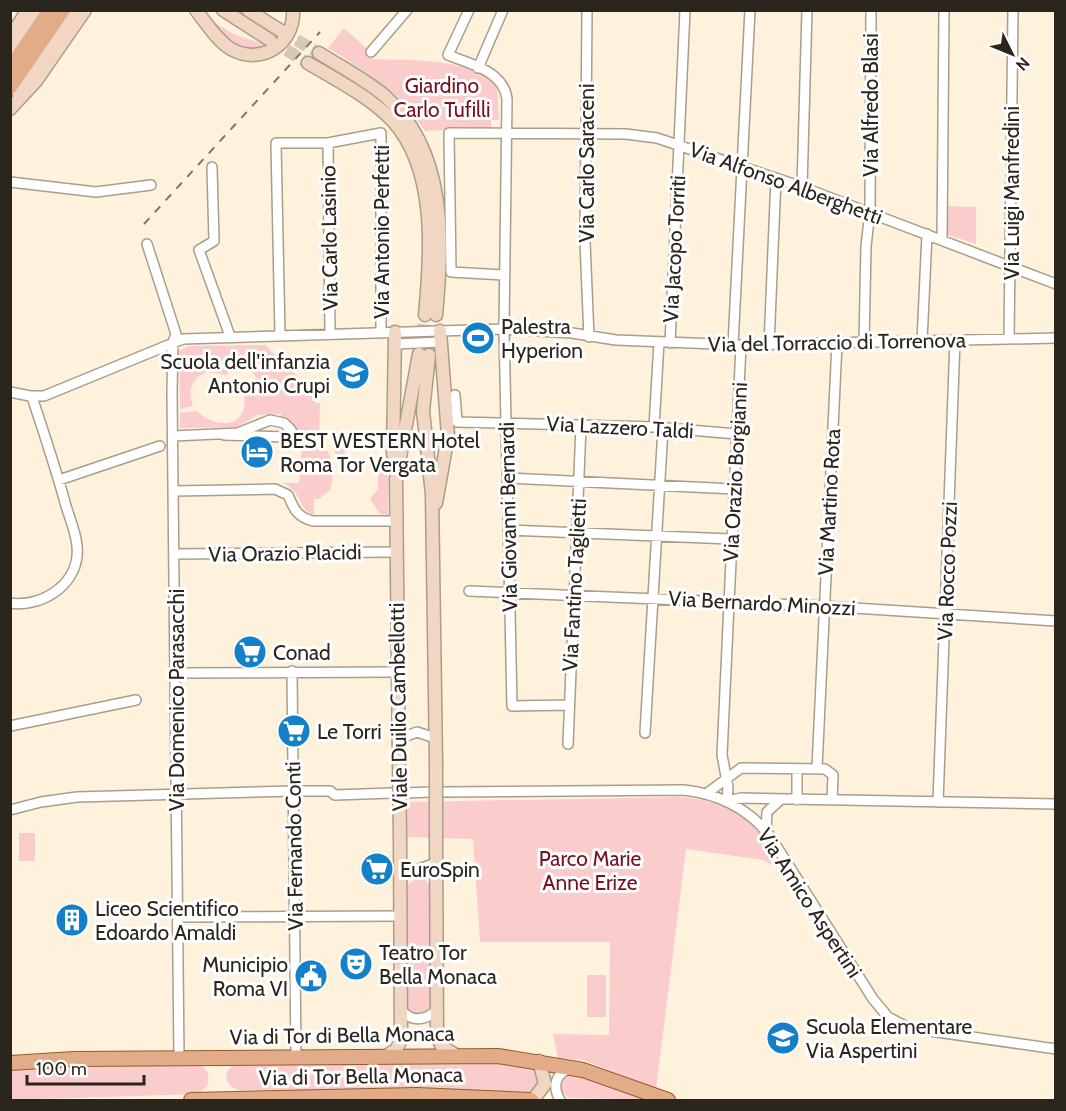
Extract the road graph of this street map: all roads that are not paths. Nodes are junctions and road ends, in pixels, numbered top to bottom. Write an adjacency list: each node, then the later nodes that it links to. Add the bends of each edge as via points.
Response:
1 (28, 10): 22 (main road)
2 (40, 10): 25 (main road)
3 (50, 10): 29 (main road)
4 (63, 10): 30 (main road)
5 (75, 10): 31 (main road)
6 (85, 10): 32 (main road, via 36,81)
7 (196, 10): 10 (main road, via 228,46 254,55 268,52 286,40 292,28)
8 (223, 10): 23 (main road)
9 (248, 10): 21 (main road)
10 (293, 10)
11 (407, 10): 24 (street)
12 (469, 10): 28 (street, via 448,55)
13 (503, 10): 28 (street)
14 (588, 10): 34 (street, Via Carlo Saraceni)
15 (685, 10): 36 (street, Via Jacopo Torriti)
16 (750, 10): 37 (street, Via Orazio Borgianni)
17 (807, 10): 42 (street)
18 (871, 10): 43 (street, Via Alfredo Blasi)
19 (945, 10): 45 (street)
20 (1013, 10): 47 (street, Via Luigi Manfredini)
21 (281, 31)
22 (10, 37)
23 (270, 40)
24 (371, 51)
25 (10, 53)
26 (319, 53): 27 (main road, via 386,97 409,122 427,156 438,205 430,315 427,205 414,156 397,127 376,106)
27 (308, 63)
28 (478, 68): 33 (street, Via Giovanni Bernardi, via 504,85)
29 (10, 69)
30 (10, 87)
31 (10, 103)
32 (10, 109)
33 (506, 133): 34 (street, Via Alfonso Alberghetti); 48 (street, Via Giovanni Bernardi); 48 (street, Via Alfonso Alberghetti, via 449,134 451,273)
34 (586, 134): 36 (street, Via Alfonso Alberghetti, via 643,135); 56 (street, Via Carlo Saraceni)
35 (328, 142): 51 (street, Via Antonio Perfetti, via 381,133); 52 (street, Via Carlo Lasinio); 53 (street, via 276,142)
36 (678, 144): 37 (street, Via Alfonso Alberghetti); 64 (street, Via Jacopo Torriti)
37 (742, 166): 39 (street, Via Alfonso Alberghetti); 67 (street, Via Orazio Borgianni)
38 (213, 167): 54 (street, via 214,241 199,250)
39 (776, 178): 42 (street, Via Alfonso Alberghetti); 68 (street)
40 (10, 182): 41 (street, via 96,192)
41 (150, 186)
42 (802, 187): 43 (street, Via Alfonso Alberghetti)
43 (870, 212): 44 (street, Via Alfonso Alberghetti); 65 (street, Via Alfredo Blasi)
44 (927, 234): 45 (street, Via Alfonso Alberghetti); 61 (street)
45 (942, 239): 47 (street, Via Alfonso Alberghetti)
46 (147, 244): 62 (street, Via Domenico Parasacchi, via 176,334)
47 (1011, 265): 49 (street, Via Alfonso Alberghetti); 59 (street, Via Luigi Manfredini)
48 (504, 275): 50 (street, Via Giovanni Bernardi)
49 (1056, 284)
50 (504, 329): 55 (street); 56 (street, Via del Torraccio di Torrenova); 72 (street, Via Giovanni Bernardi)
51 (381, 332): 52 (street); 57 (street)
52 (330, 334): 53 (street)
53 (280, 335): 54 (street)
54 (230, 336): 62 (street)
55 (441, 336): 57 (street); 87 (main road, via 448,442)
56 (589, 337): 63 (street, Via del Torraccio di Torrenova)
57 (395, 338): 80 (main road)
58 (1056, 338): 59 (street, Via del Torraccio di Torrenova)
59 (1009, 339): 60 (street, Via del Torraccio di Torrenova)
60 (955, 340): 61 (street, Via del Torraccio di Torrenova); 101 (street, Via Rocco Pozzi)
61 (922, 341): 65 (street, Via del Torraccio di Torrenova)
62 (173, 342): 71 (street, via 55,392); 77 (street, Via Domenico Parasacchi)
63 (659, 342): 64 (street, Via del Torraccio di Torrenova); 74 (street)
64 (670, 343): 67 (street, Via del Torraccio di Torrenova)
65 (864, 343): 66 (street, Via del Torraccio di Torrenova)
66 (837, 344): 68 (street, Via del Torraccio di Torrenova); 100 (street, Via Martino Rota)
67 (737, 345): 68 (street, Via del Torraccio di Torrenova); 75 (street, Via Orazio Borgianni)
68 (769, 345)
69 (10, 392): 71 (street)
70 (455, 395): 72 (street, Via Lazzero Taldi, via 457,422)
71 (32, 396): 81 (street)
72 (506, 422): 73 (street, Via Lazzero Taldi); 79 (street, Via Giovanni Bernardi)
73 (581, 426): 74 (street, Via Lazzero Taldi); 82 (street, Via Fantino Taglietti)
74 (658, 428): 75 (street, Via Lazzero Taldi); 83 (street)
75 (737, 434): 84 (street, Via Orazio Borgianni)
76 (224, 435): 76 (street, via 287,437 291,430 284,423 270,420); 77 (street)
77 (172, 436): 85 (street, Via Domenico Parasacchi)
78 (160, 446): 81 (street)
79 (507, 478): 82 (street); 88 (street, Via Giovanni Bernardi)
80 (396, 479): 86 (main road, Viale Duilio Cambellotti); 87 (main road, Viale Duilio Cambellotti, via 424,354 423,411)
81 (59, 480): 99 (street, via 77,544 73,569 60,588 42,600)
82 (580, 480): 83 (street); 89 (street, Via Fantino Taglietti)
83 (659, 485): 84 (street); 90 (street)
84 (734, 489): 91 (street, Via Orazio Borgianni)
85 (174, 491): 86 (street, via 275,489 288,495 296,513 303,518); 93 (street, Via Domenico Parasacchi)
86 (396, 521): 92 (main road, Viale Duilio Cambellotti)
87 (432, 522): 110 (main road, Viale Duilio Cambellotti)
88 (508, 530): 89 (street); 95 (street, Via Giovanni Bernardi)
89 (576, 532): 90 (street); 96 (street, Via Fantino Taglietti)
90 (656, 537): 91 (street); 97 (street)
91 (731, 539): 98 (street, Via Orazio Borgianni)
92 (396, 552): 93 (street, Via Orazio Placidi); 104 (main road, Viale Duilio Cambellotti)
93 (175, 554): 105 (street, Via Domenico Parasacchi)
94 (469, 591): 95 (street, Via Bernardo Minozzi)
95 (509, 593): 96 (street, Via Bernardo Minozzi); 107 (street, Via Giovanni Bernardi, via 512,706)
96 (574, 595): 97 (street, Via Bernardo Minozzi); 107 (street, Via Fantino Taglietti)
97 (653, 598): 98 (street, Via Bernardo Minozzi); 109 (street)
98 (729, 602): 100 (street, Via Bernardo Minozzi); 115 (street, Via Orazio Borgianni, via 722,755)
99 (10, 603)
100 (823, 606): 101 (street, Via Bernardo Minozzi); 113 (street, Via Martino Rota)
101 (945, 614): 102 (street, Via Bernardo Minozzi); 127 (street, Via Rocco Pozzi)
102 (1056, 621)
103 (292, 671): 104 (street); 105 (street); 116 (street, Via Fernando Conti)
104 (397, 672): 111 (main road, Viale Duilio Cambellotti)
105 (176, 673): 122 (street, Via Domenico Parasacchi)
106 (136, 700): 108 (street)
107 (568, 705): 112 (street, Via Fantino Taglietti)
108 (10, 726)
109 (645, 732)
110 (435, 738): 111 (street, via 417,732); 132 (main road, Viale Duilio Cambellotti, bridge)
111 (399, 739): 131 (main road, Viale Duilio Cambellotti, bridge)
112 (568, 744)
113 (817, 768): 114 (street); 125 (street, via 832,773)
114 (798, 769): 115 (street, via 741,768); 124 (street)
115 (726, 778): 121 (street); 126 (street, Via Orazio Borgianni)
116 (293, 791): 119 (street, via 330,791 335,795); 122 (street); 133 (street, Via Fernando Conti)
117 (430, 792): 120 (street)
118 (444, 792): 121 (street, Via Amico Aspertini, via 684,790)
119 (392, 793)
120 (406, 793)
121 (706, 794): 126 (street, Via Amico Aspertini)
122 (176, 795): 129 (street, via 69,797); 135 (street, Via Domenico Parasacchi)
123 (781, 800): 124 (street); 126 (street); 130 (street, via 767,812)
124 (797, 800): 125 (street)
125 (832, 800): 127 (street)
126 (727, 801): 130 (street, Via Amico Aspertini)
127 (938, 802): 128 (street)
128 (1056, 804)
129 (10, 810)
130 (766, 831): 138 (street, Via Amico Aspertini, via 876,1003 891,1019 911,1028)
131 (399, 863): 132 (street, via 416,870); 134 (main road, Viale Duilio Cambellotti)
132 (436, 863): 137 (main road, Viale Duilio Cambellotti)
133 (294, 916): 134 (street); 135 (street); 141 (street, Via Fernando Conti)
134 (400, 916): 136 (main road, Viale Duilio Cambellotti)
135 (177, 917): 142 (street, Via Domenico Parasacchi)
136 (400, 1009): 137 (street, via 417,1019); 140 (main road, Viale Duilio Cambellotti, via 400,1043)
137 (438, 1009): 139 (main road, Viale Duilio Cambellotti, via 439,1044)
138 (1056, 1049)
139 (456, 1055): 140 (main road, Via di Tor di Bella Monaca); 143 (main road, Via di Tor di Bella Monaca)
140 (386, 1056): 141 (main road, Via di Tor di Bella Monaca)
141 (296, 1057): 142 (main road, Via di Tor di Bella Monaca)
142 (179, 1058): 144 (main road, Via di Tor di Bella Monaca)
143 (539, 1061): 145 (main road, Via di Tor di Bella Monaca); 147 (main road, via 545,1084)
144 (10, 1063)
145 (574, 1067): 148 (street, via 557,1078 555,1089); 149 (main road, Via di Tor di Bella Monaca)
146 (191, 1101): 147 (main road, Via di Tor Bella Monaca, via 417,1095)
147 (532, 1101)
148 (560, 1101)
149 (668, 1101)

